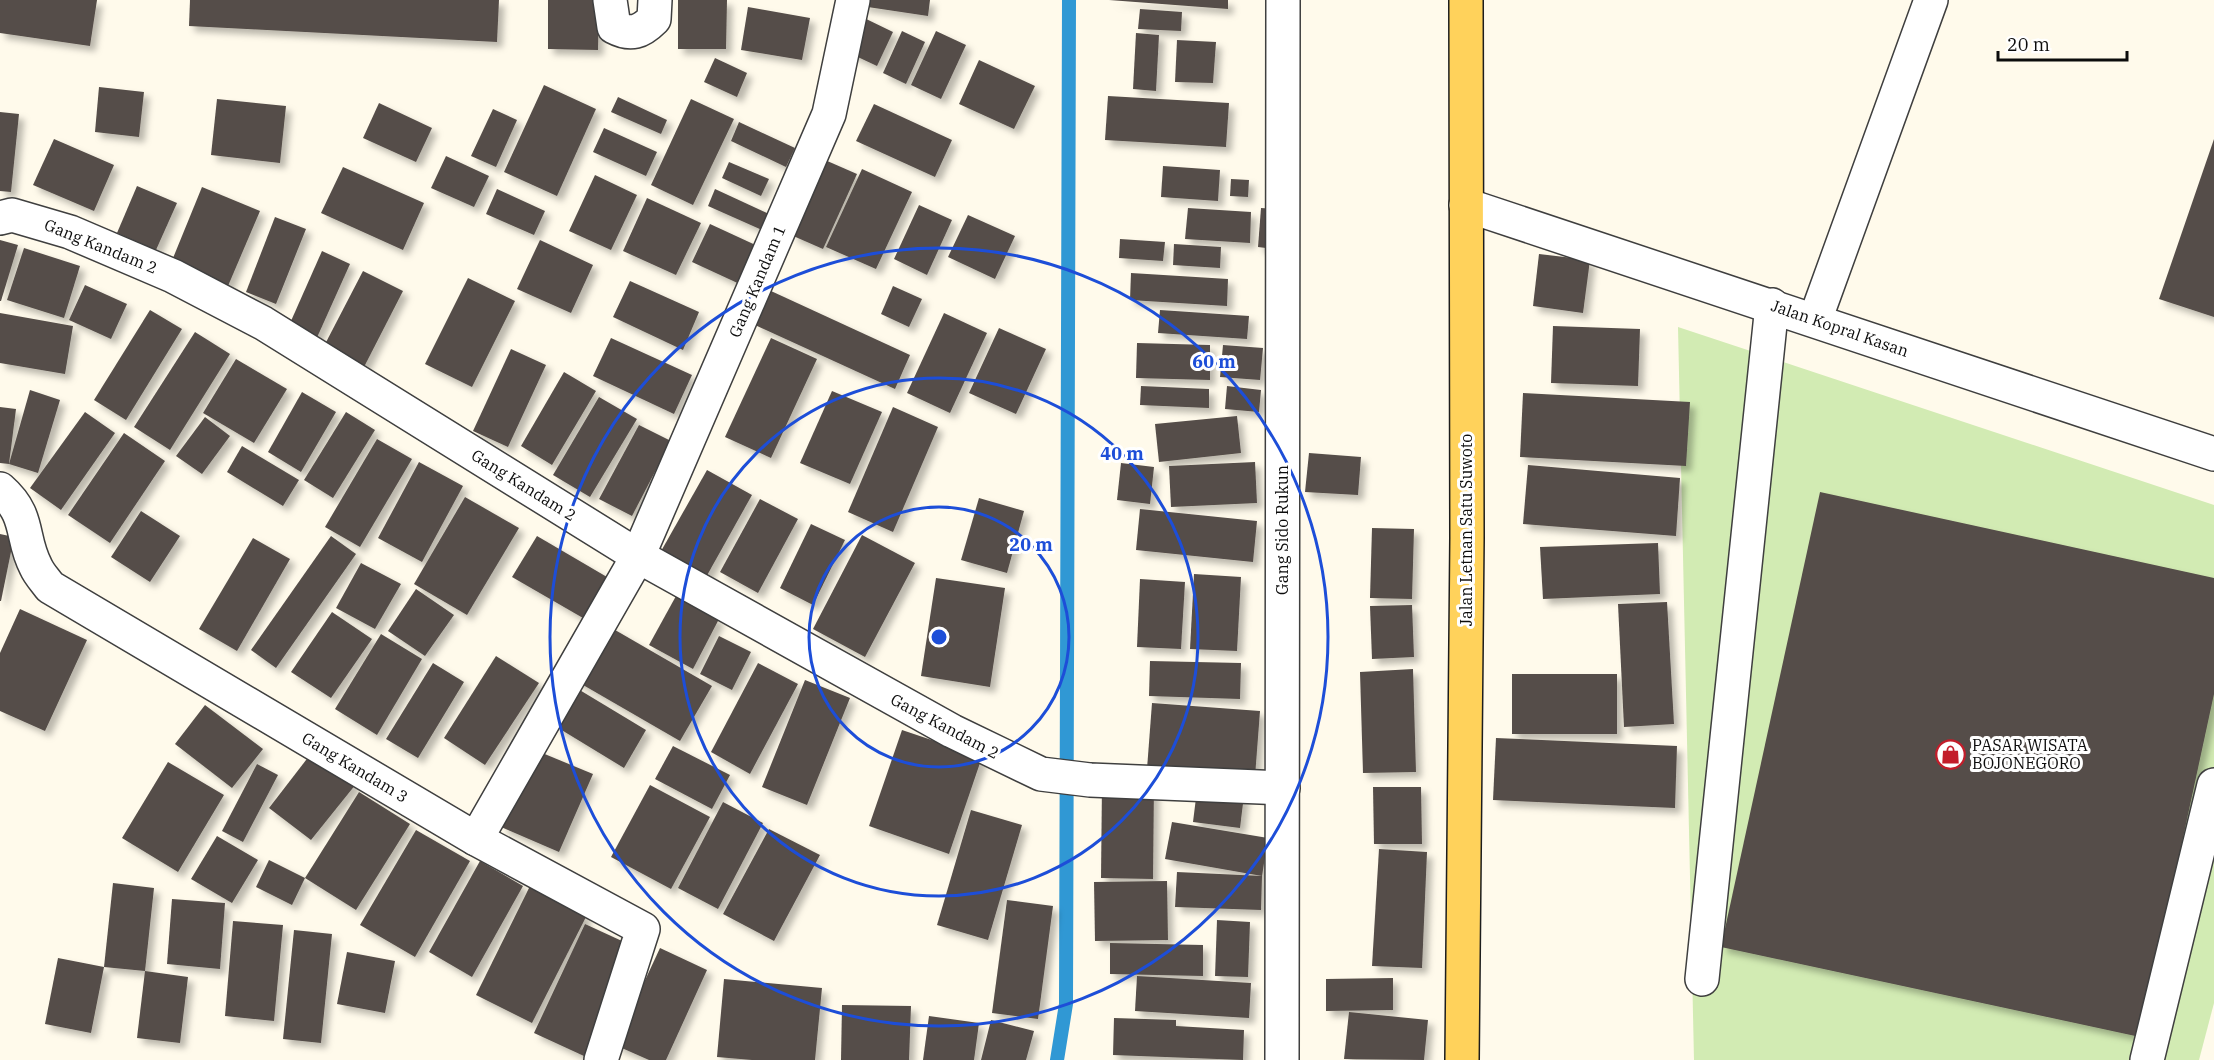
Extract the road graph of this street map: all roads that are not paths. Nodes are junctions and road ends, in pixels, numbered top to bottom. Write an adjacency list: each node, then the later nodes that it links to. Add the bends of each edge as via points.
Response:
1 (610, 0): 2 (street, via 614,27 627,33 644,30 654,19)
2 (655, 0)
3 (853, 0): 13 (street, Gang Kandam 1, via 829,114)
4 (1283, 0): 15 (street, Gang Sido Rukun)
5 (1466, 0): 7 (main road, Jalan Letnan Satu Suwoto)
6 (1932, 0): 10 (street)
7 (1466, 205): 9 (street, Jalan Kopral Kasan); 20 (main road, Jalan Letnan Satu Suwoto)
8 (0, 218): 13 (street, Gang Kandam 2, via 12,215 70,232 173,276 263,323)
9 (1772, 305): 10 (street, Jalan Kopral Kasan); 17 (street)
10 (1815, 320): 11 (street, Jalan Kopral Kasan)
11 (2214, 453)
12 (0, 489): 16 (street, Gang Kandam 3, via 12,500 25,525 35,566 50,586)
13 (638, 556): 15 (street, Gang Kandam 2, via 932,720 1041,774 1090,780); 16 (street, Gang Kandam 1)
14 (2214, 785): 21 (street)
15 (1283, 788): 19 (street, Gang Sido Rukun)
16 (476, 839): 18 (street, Gang Kandam 3, via 643,929)
17 (1702, 979)
18 (601, 1060)
19 (1282, 1060)
20 (1462, 1060)
21 (2147, 1060)

